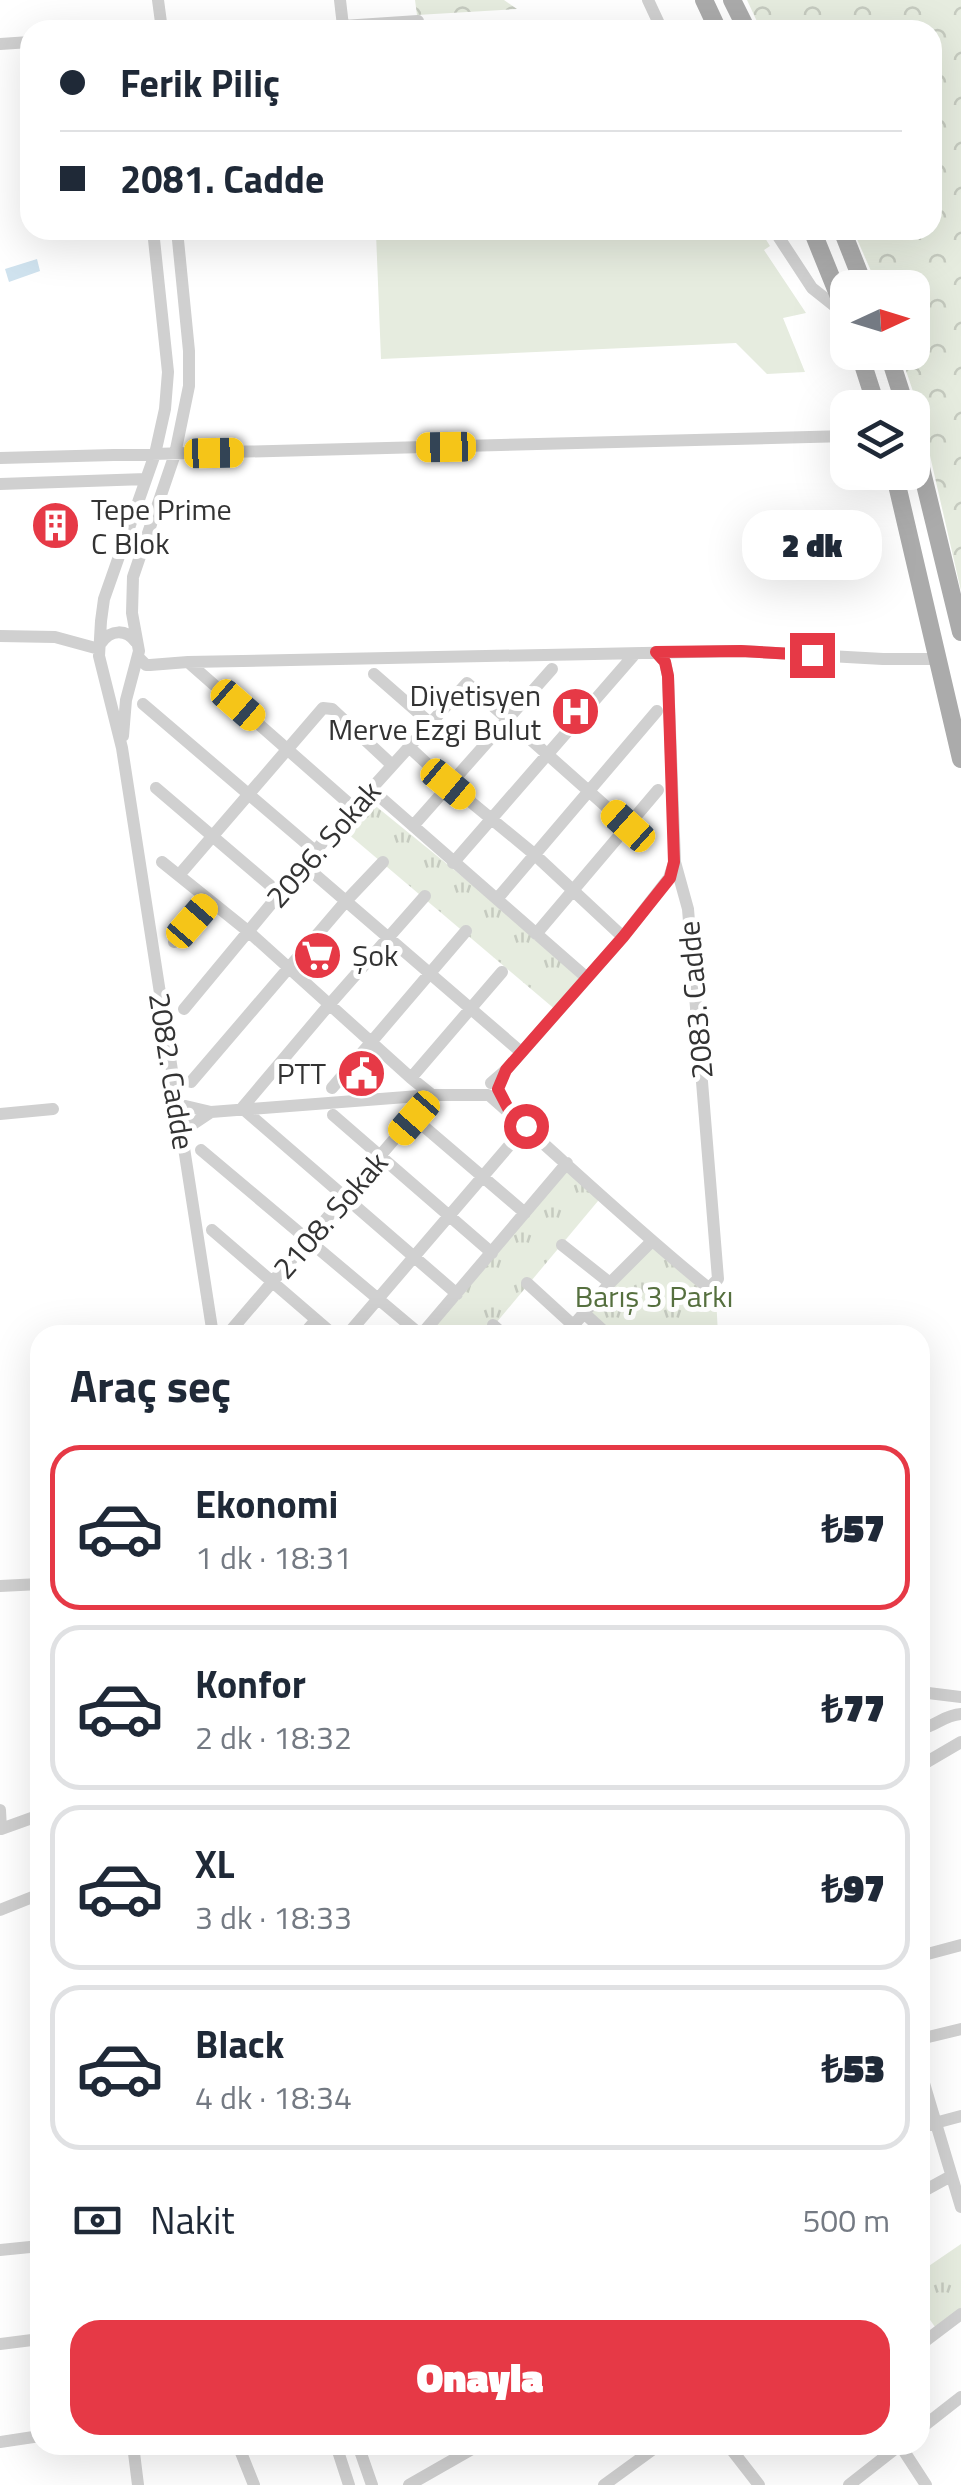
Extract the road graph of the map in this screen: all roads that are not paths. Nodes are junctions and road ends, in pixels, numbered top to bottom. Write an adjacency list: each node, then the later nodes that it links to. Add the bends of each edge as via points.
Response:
1 (154, 240): 10 (street, 2082. Cadde, via 168,382)
2 (179, 240): 11 (street, 2082. Cadde, via 190,369)
3 (781, 240): 8 (street)
4 (816, 240): 7 (main road)
5 (846, 240): 6 (main road)
6 (858, 270)
7 (830, 275)
8 (830, 303)
9 (830, 436): 11 (street)
10 (155, 454): 11 (street); 12 (street); 13 (street, 2082. Cadde)
11 (175, 454): 20 (street, 2082. Cadde, via 133,577)
12 (0, 458)
13 (146, 478): 14 (street); 19 (street, 2082. Cadde, via 104,600)
14 (0, 484)
15 (898, 490): 23 (main road)
16 (926, 490): 17 (main road)
17 (961, 632)
18 (0, 636): 19 (street, via 56,637)
19 (100, 651): 20 (street, via 110,634 122,632 134,638); 20 (street, via 110,670 124,672); 32 (street, 2082. Cadde)
20 (138, 651): 24 (street, via 146,665); 32 (street, 2082. Cadde)
21 (656, 652): 22 (street); 23 (street); 52 (street, 2083. Cadde, via 668,676)
22 (634, 655): 24 (street); 34 (street)
23 (938, 659): 35 (main road)
24 (188, 662): 33 (street)
25 (552, 668): 29 (street)
26 (374, 674): 30 (street)
27 (143, 704): 42 (street)
28 (656, 711): 41 (street)
29 (506, 720): 30 (street, 2096. Sokak, via 467,683); 34 (street); 37 (street)
30 (430, 723): 31 (street, 2096. Sokak)
31 (409, 747): 36 (street, 2096. Sokak); 37 (street)
32 (122, 748): 82 (street, 2082. Cadde)
33 (288, 748): 36 (street, via 329,707); 42 (street); 43 (street)
34 (548, 756): 41 (street); 44 (street)
35 (961, 758)
36 (392, 766): 39 (street, 2096. Sokak)
37 (448, 784): 44 (street); 45 (street)
38 (156, 788): 47 (street)
39 (372, 789): 43 (street, 2096. Sokak); 45 (street)
40 (658, 790): 46 (street)
41 (590, 791): 46 (street); 49 (street)
42 (248, 794): 47 (street); 48 (street)
43 (354, 808): 48 (street, 2096. Sokak)
44 (490, 818): 49 (street); 53 (street)
45 (413, 826): 53 (street)
46 (628, 826): 56 (street)
47 (212, 836): 55 (street); 57 (street)
48 (315, 852): 54 (street, 2096. Sokak)
49 (534, 854): 56 (street); 59 (street)
50 (162, 862): 55 (street)
51 (383, 862): 61 (street)
52 (674, 862): 66 (street, via 670,878); 100 (street, 2083. Cadde, via 688,909 718,1279 706,1286)
53 (453, 863): 59 (street)
54 (304, 865): 57 (street, 2096. Sokak); 61 (street)
55 (180, 874): 60 (street)
56 (574, 890): 64 (street); 66 (street)
57 (279, 894): 63 (street, 2096. Sokak)
58 (426, 896): 65 (street)
59 (496, 898): 64 (street)
60 (209, 901): 63 (street); 67 (street)
61 (346, 901): 65 (street); 68 (street)
62 (466, 931): 70 (street)
63 (249, 932): 68 (street); 73 (street, 2096. Sokak)
64 (536, 934): 71 (street)
65 (388, 937): 70 (street); 72 (street)
66 (623, 937): 71 (street)
67 (174, 942)
68 (290, 968): 72 (street); 78 (street)
69 (502, 972): 74 (street)
70 (429, 973): 74 (street); 75 (street)
71 (586, 978): 76 (street)
72 (329, 1005): 75 (street); 83 (street)
73 (184, 1009)
74 (471, 1010): 76 (street); 77 (street)
75 (371, 1042): 77 (street); 79 (street)
76 (521, 1052): 80 (street)
77 (410, 1078): 81 (street)
78 (191, 1082)
79 (332, 1088)
80 (492, 1089): 81 (street); 89 (street)
81 (432, 1095): 83 (street); 88 (street, 2108. Sokak)
82 (177, 1104): 85 (street); 90 (street, 2082. Cadde)
83 (242, 1108): 85 (street); 95 (street)
84 (52, 1110): 86 (street)
85 (210, 1112): 90 (street)
86 (0, 1114)
87 (333, 1115): 92 (street)
88 (414, 1118): 92 (street, 2108. Sokak); 94 (street)
89 (526, 1126): 93 (street); 94 (street)
90 (181, 1132): 111 (street, 2082. Cadde)
91 (201, 1150): 99 (street)
92 (380, 1158): 95 (street, 2108. Sokak); 97 (street)
93 (567, 1163): 96 (street); 100 (street)
94 (482, 1178): 96 (street); 97 (street)
95 (345, 1198): 99 (street, 2108. Sokak); 103 (street)
96 (525, 1212): 102 (street)
97 (448, 1216): 102 (street); 103 (street)
98 (212, 1230): 104 (street)
99 (308, 1241): 104 (street, 2108. Sokak); 108 (street)
100 (651, 1242): 105 (street)
101 (562, 1245): 105 (street)
102 (492, 1253): 107 (street)
103 (414, 1256): 107 (street); 108 (street)
104 (273, 1282): 110 (street); 112 (street, 2108. Sokak)
105 (610, 1283): 109 (street)
106 (527, 1284): 118 (street)
107 (457, 1294): 117 (street)
108 (377, 1299): 115 (street); 116 (street)
109 (585, 1314): 119 (street); 120 (street)
110 (316, 1320): 113 (street); 114 (street)
111 (211, 1325)
112 (236, 1325)
113 (312, 1325)
114 (322, 1325)
115 (355, 1325)
116 (409, 1325)
117 (430, 1325)
118 (565, 1325)
119 (575, 1325)
120 (597, 1325)
121 (30, 1584): 122 (street)
122 (0, 1586)
123 (930, 1693): 124 (street)
124 (961, 1696)
125 (961, 1714): 126 (street)
126 (930, 1725)
127 (961, 1742): 128 (street)
128 (930, 1760)
129 (0, 1810): 130 (street, via 1,1830)
130 (30, 1818)
131 (30, 1898): 132 (street)
132 (0, 1910)
133 (961, 1945): 134 (street)
134 (930, 1953)
135 (961, 2029): 136 (street)
136 (930, 2036)
137 (930, 2105): 139 (street)
138 (961, 2116): 139 (street)
139 (935, 2122): 140 (street); 141 (street)
140 (930, 2124)
141 (951, 2176): 142 (street); 143 (street)
142 (930, 2188)
143 (960, 2197)
144 (30, 2247): 145 (street)
145 (0, 2250)
146 (961, 2314): 147 (street)
147 (930, 2338)
148 (30, 2340): 149 (street)
149 (0, 2344)
150 (961, 2398): 151 (street)
151 (930, 2422)
152 (30, 2438): 153 (street)
153 (0, 2442)
154 (134, 2455): 164 (street)
155 (242, 2455): 165 (street)
156 (339, 2455): 166 (street)
157 (362, 2455): 167 (street)
158 (462, 2455): 168 (street)
159 (645, 2455): 169 (street)
160 (735, 2455): 163 (street)
161 (887, 2455): 170 (street)
162 (906, 2455): 171 (street)
163 (753, 2483)
164 (138, 2485)
165 (254, 2485)
166 (349, 2485)
167 (372, 2485)
168 (409, 2485)
169 (604, 2485)
170 (849, 2485)
171 (926, 2485)

